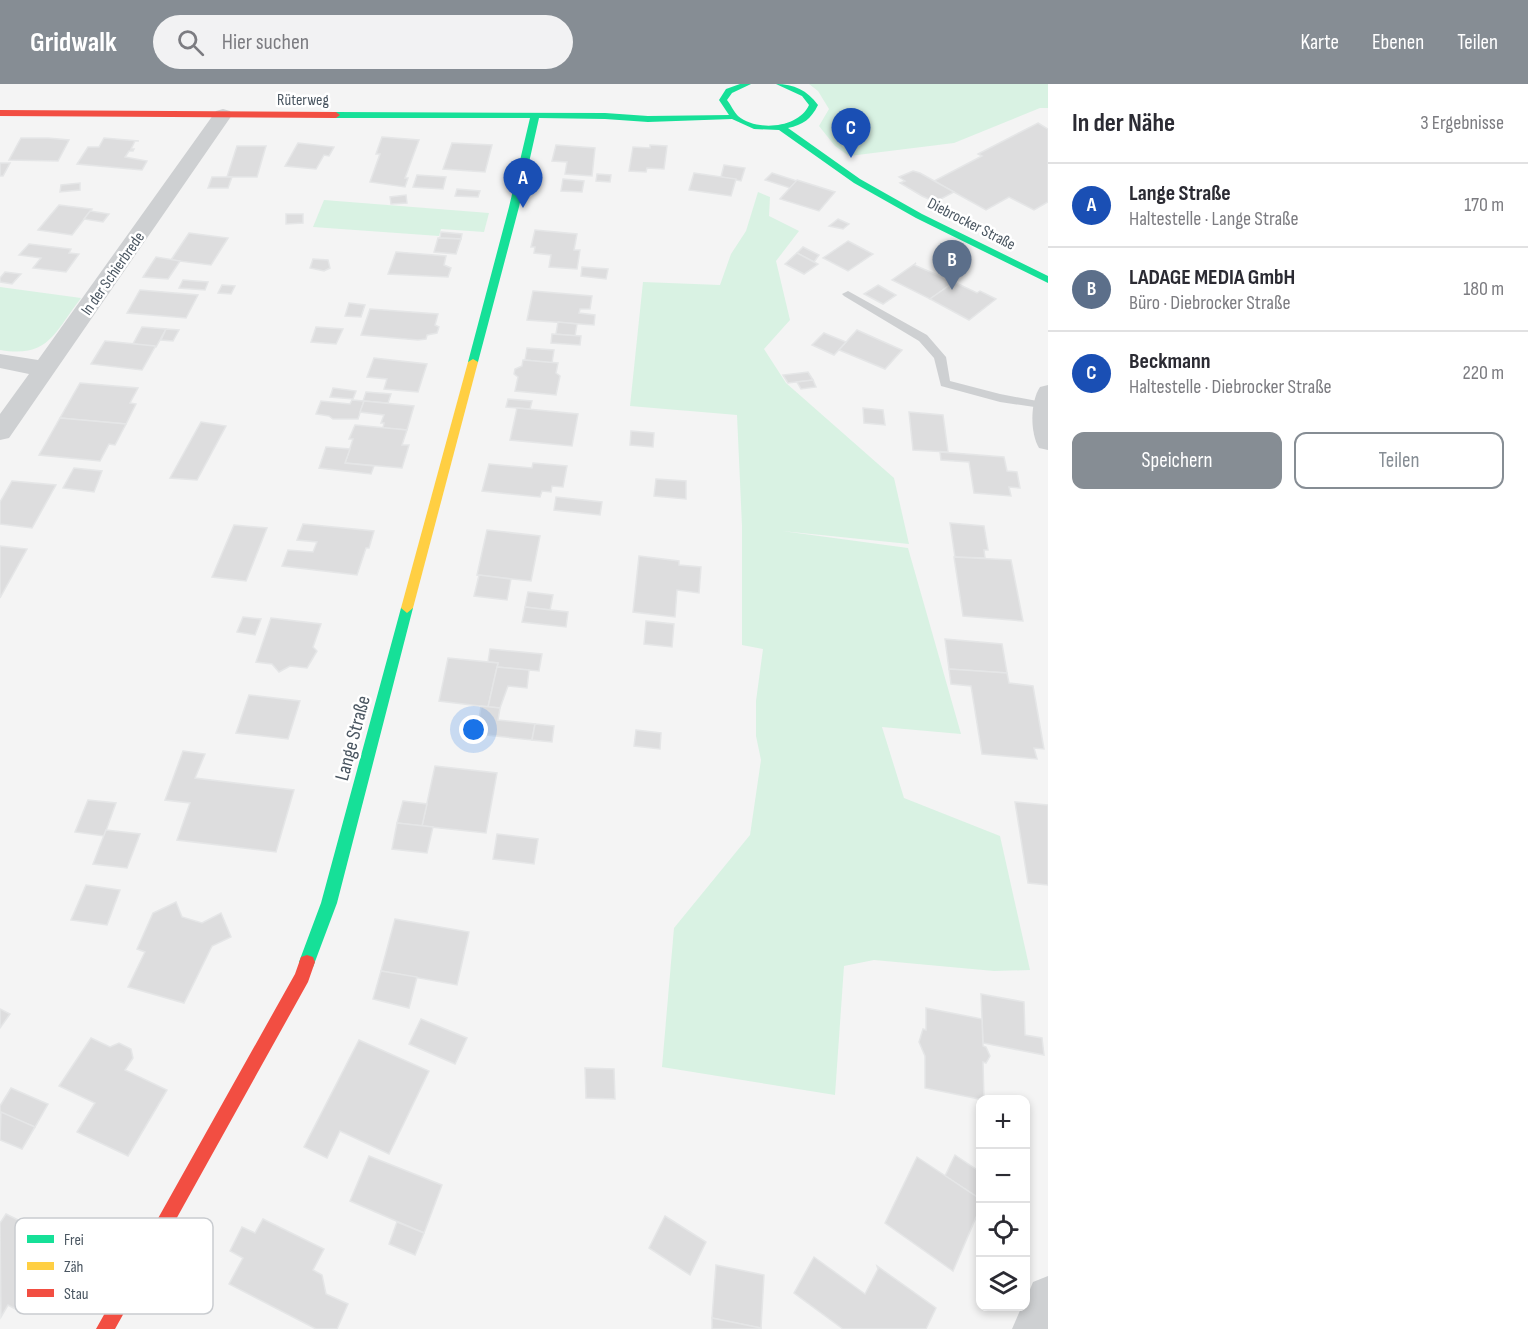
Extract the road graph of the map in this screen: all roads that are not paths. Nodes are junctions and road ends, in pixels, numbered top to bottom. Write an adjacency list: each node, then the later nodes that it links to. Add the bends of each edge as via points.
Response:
1 (747, 84): 3 (street, via 728,92)
2 (783, 84): 10 (street, via 805,94 814,106)
3 (723, 100): 7 (street, Rüterweg); 8 (street)
4 (0, 113): 5 (street, Rüterweg)
5 (223, 115): 6 (street, Rüterweg); 15 (street, In der Schierbrede)
6 (535, 116): 7 (street, Rüterweg); 19 (street, Lange Straße, via 329,903 302,977)
7 (605, 117): 8 (street, Rüterweg)
8 (732, 117): 9 (street, via 763,128)
9 (782, 128): 10 (street); 11 (street, Diebrocker Straße)
10 (811, 129): 11 (street, Diebrocker Straße)
11 (882, 194): 12 (street, Diebrocker Straße)
12 (1048, 280)
13 (848, 294): 16 (lane, via 923,338 940,357 945,383 1000,398)
14 (0, 361): 15 (street)
15 (44, 369): 17 (street, In der Schierbrede)
16 (1046, 400): 18 (street)
17 (0, 432)
18 (1048, 442)
19 (167, 1218)
20 (1048, 1297): 23 (street)
21 (113, 1314): 22 (street, Lange Straße)
22 (105, 1329)
23 (1033, 1329)

